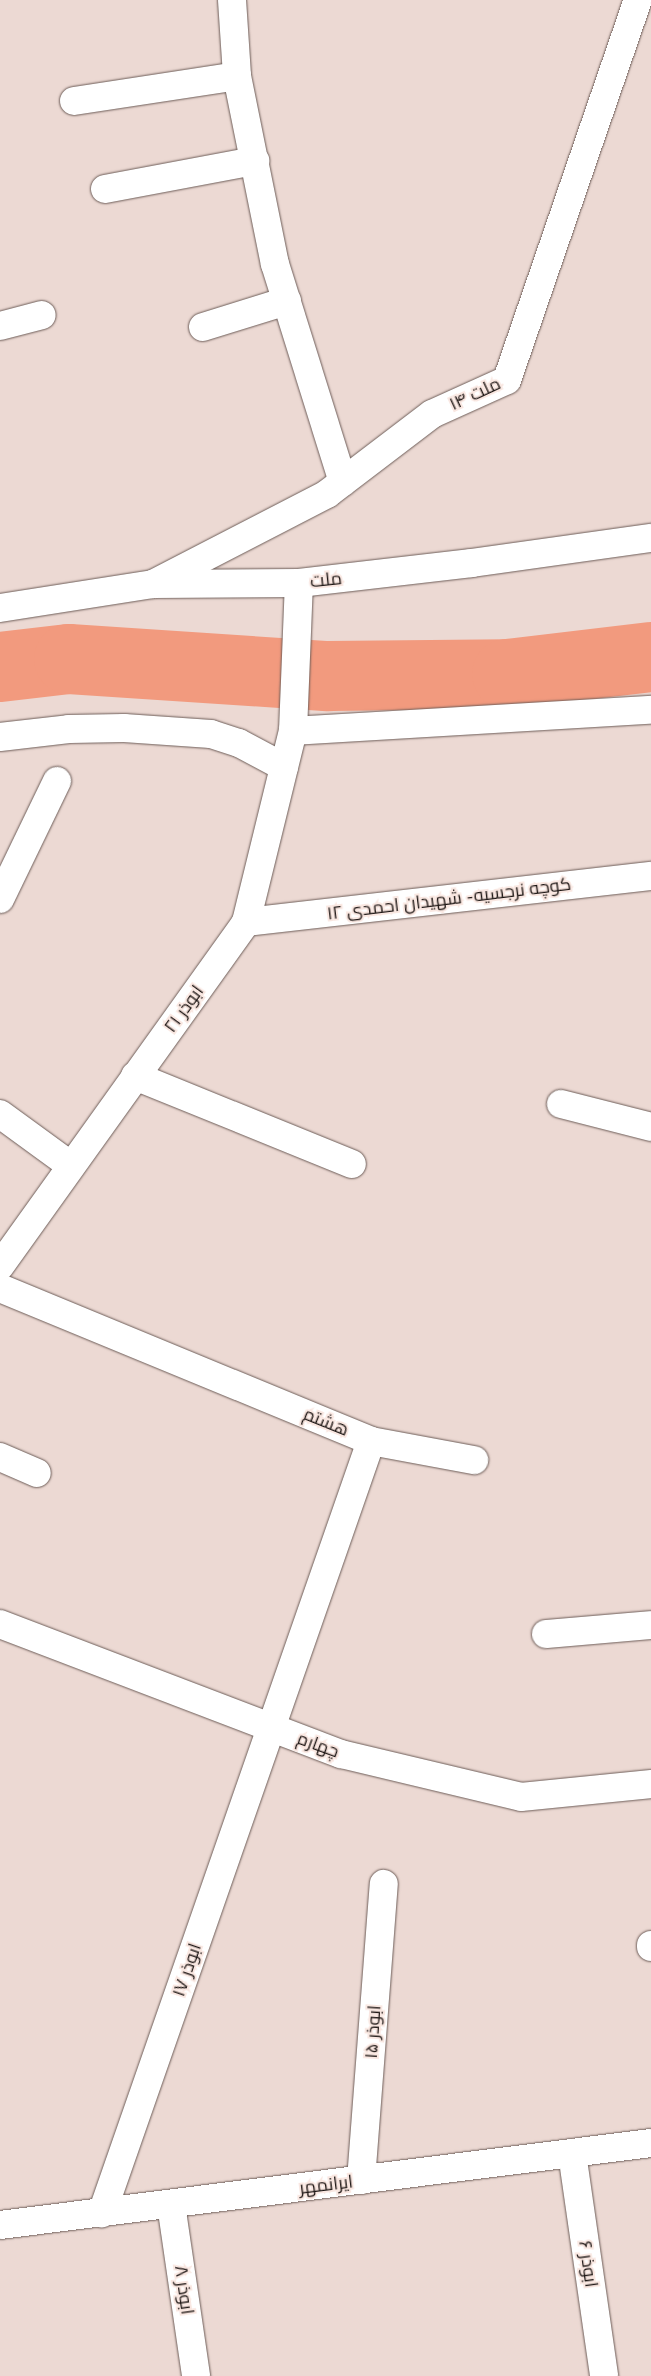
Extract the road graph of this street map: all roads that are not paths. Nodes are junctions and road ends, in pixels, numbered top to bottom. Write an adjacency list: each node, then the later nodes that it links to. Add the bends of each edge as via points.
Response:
1 (232, 0): 3 (street)
2 (638, 0): 11 (street, ۱۴ ملت, via 507,380 432,414)
3 (237, 76): 4 (street); 5 (street)
4 (74, 101)
5 (255, 161): 6 (street); 7 (street)
6 (105, 189)
7 (287, 301): 10 (street); 11 (street)
8 (42, 315): 9 (street)
9 (0, 326)
10 (203, 328)
11 (343, 482): 14 (street, ۱۴ ملت, via 327,494)
12 (651, 538): 13 (street, ملت)
13 (299, 583): 14 (street, ملت); 17 (street, ۲۱ ابوذر)
14 (153, 584): 15 (street, ملت)
15 (0, 608)
16 (651, 710): 17 (street)
17 (294, 725): 19 (street, ۲۱ ابوذر)
18 (0, 737): 19 (street, via 78,728 211,734 239,743)
19 (284, 767): 23 (street, ۲۱ ابوذر)
20 (57, 781): 22 (street)
21 (651, 876): 23 (street, کوچه نرجسیه- شهیدان احمدی ۱۲)
22 (0, 899)
23 (246, 922): 24 (street, ۲۱ ابوذر)
24 (135, 1076): 28 (street); 29 (street, ۲۱ ابوذر)
25 (561, 1104): 27 (street)
26 (0, 1114): 29 (street)
27 (651, 1127)
28 (352, 1164)
29 (70, 1165): 30 (street, ۲۱ ابوذر)
30 (0, 1266)
31 (0, 1288): 32 (street, هشتم)
32 (371, 1441): 34 (street); 39 (street, هشتم)
33 (0, 1457): 35 (street)
34 (474, 1460)
35 (37, 1473)
36 (0, 1624): 39 (street, چهارم)
37 (651, 1625): 38 (street)
38 (546, 1634)
39 (271, 1728): 40 (street, چهارم, via 341,1754 521,1797); 46 (street, ۱۷ ابوذر)
40 (651, 1784)
41 (384, 1884): 44 (street, ۱۵ ابوذر)
42 (651, 2143): 43 (street, ایرانمهر)
43 (572, 2153): 44 (street, ایرانمهر); 49 (street, ابوذر ۶)
44 (361, 2180): 45 (street, ایرانمهر)
45 (171, 2204): 46 (street, ایرانمهر); 48 (street, ۸ ابوذر)
46 (102, 2212): 47 (street, ایرانمهر)
47 (0, 2226)
48 (196, 2376)
49 (604, 2376)

